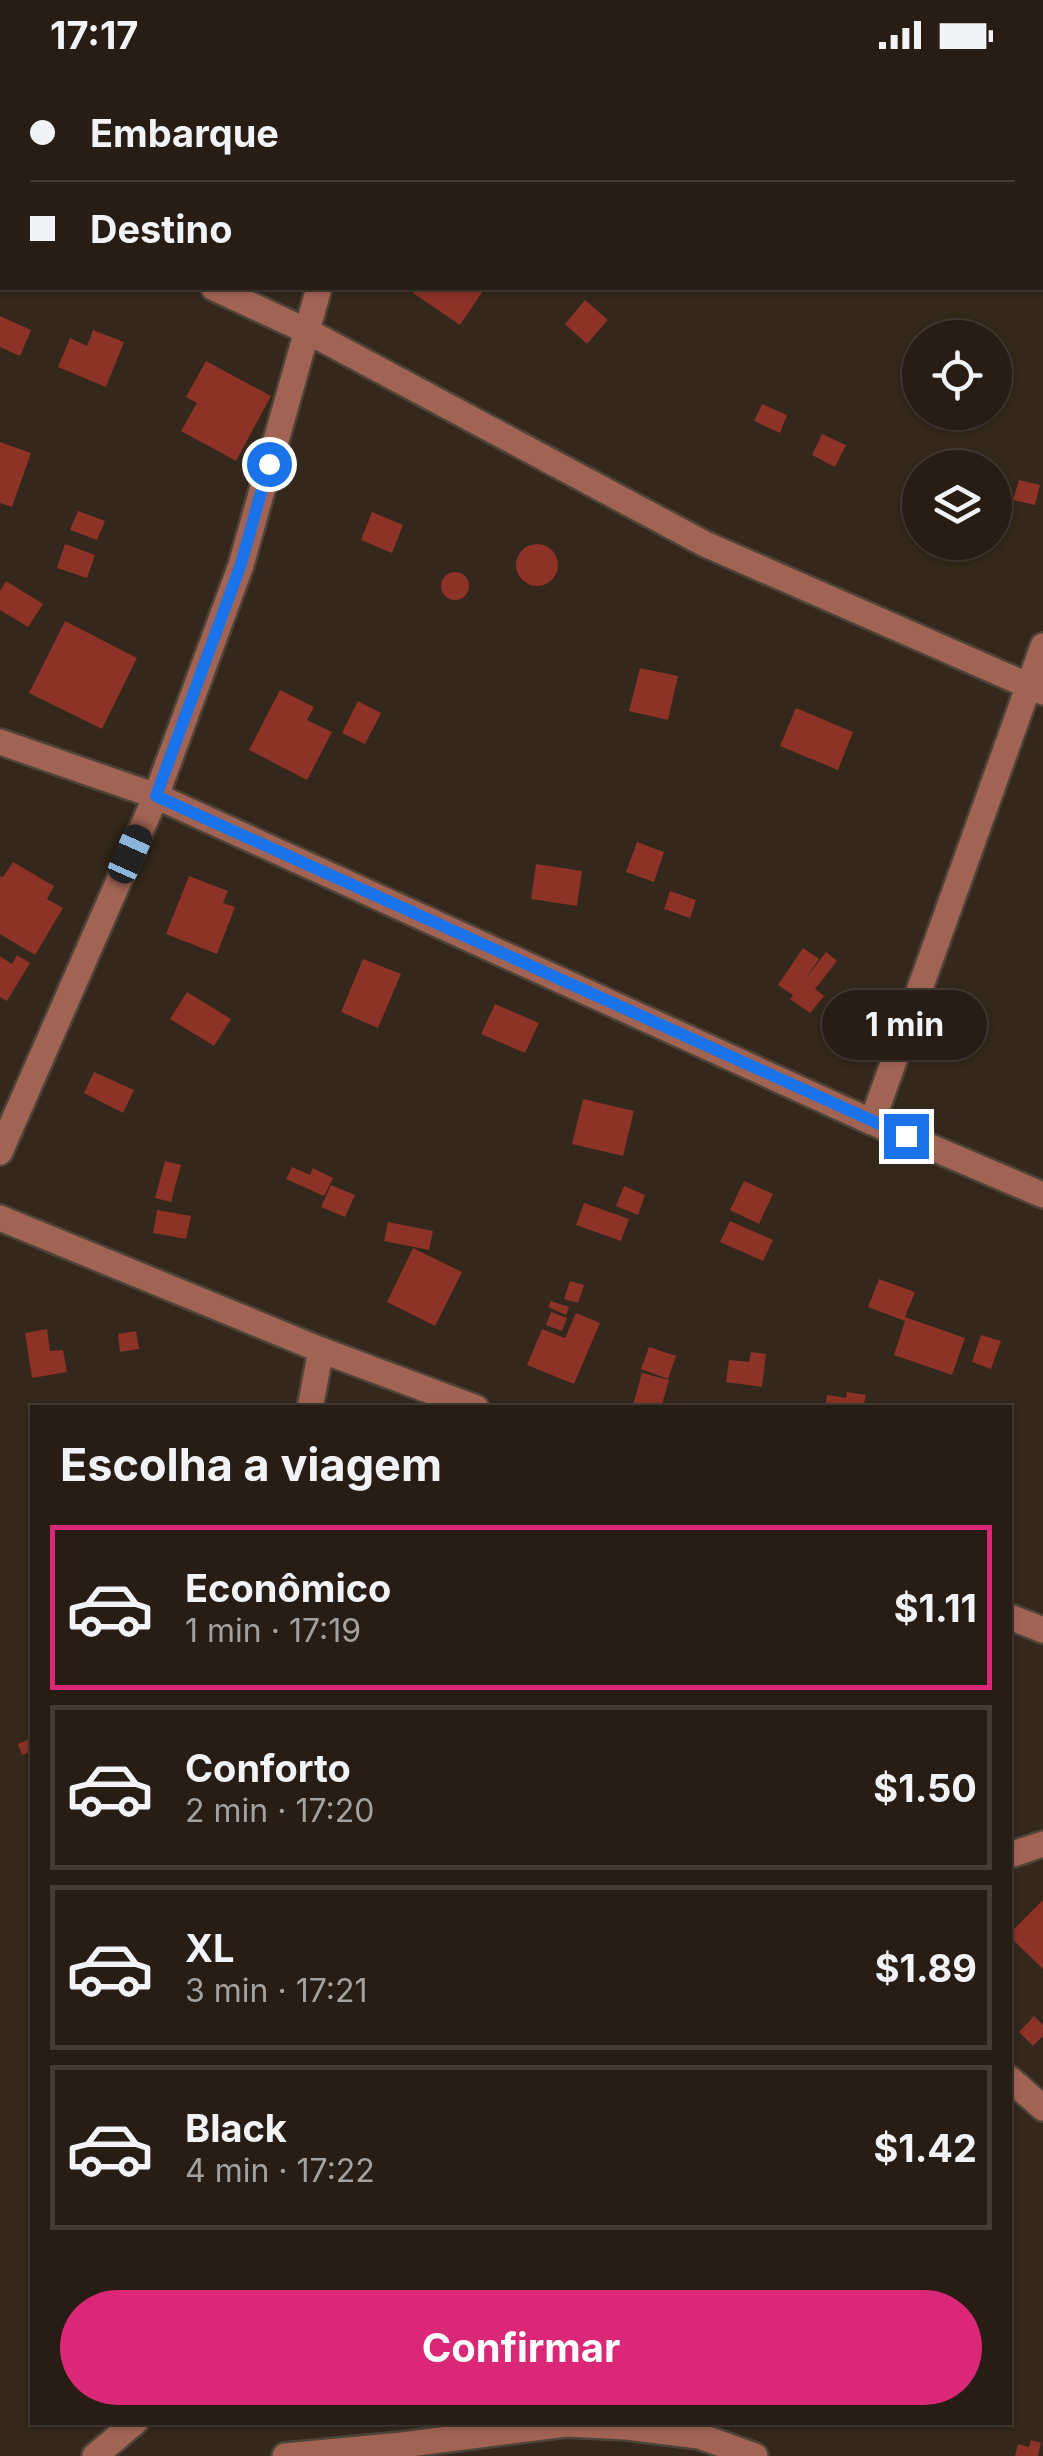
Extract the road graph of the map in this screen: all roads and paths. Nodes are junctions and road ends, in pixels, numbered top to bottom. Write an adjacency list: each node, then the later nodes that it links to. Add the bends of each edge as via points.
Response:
1 (218, 290): 3 (street)
2 (319, 290): 3 (street)
3 (307, 331): 5 (street, via 704,544); 7 (street, via 241,564)
4 (1043, 646): 5 (street)
5 (1036, 689): 8 (street)
6 (0, 742): 7 (street)
7 (156, 796): 8 (street); 9 (street)
8 (872, 1122): 10 (street)
9 (0, 1152)
10 (1043, 1196)
11 (0, 1218): 12 (street)
12 (322, 1350): 13 (street); 14 (street)
13 (311, 1405)
14 (468, 1405)
15 (1012, 1618): 16 (street)
16 (1043, 1630)
17 (1043, 1844): 18 (street)
18 (1012, 1854)
19 (1012, 2081): 20 (street)
20 (1043, 2108)
21 (131, 2425): 24 (street)
22 (558, 2425): 25 (street)
23 (586, 2425): 26 (street, via 699,2436)
24 (95, 2456)
25 (285, 2456)
26 (755, 2456)

